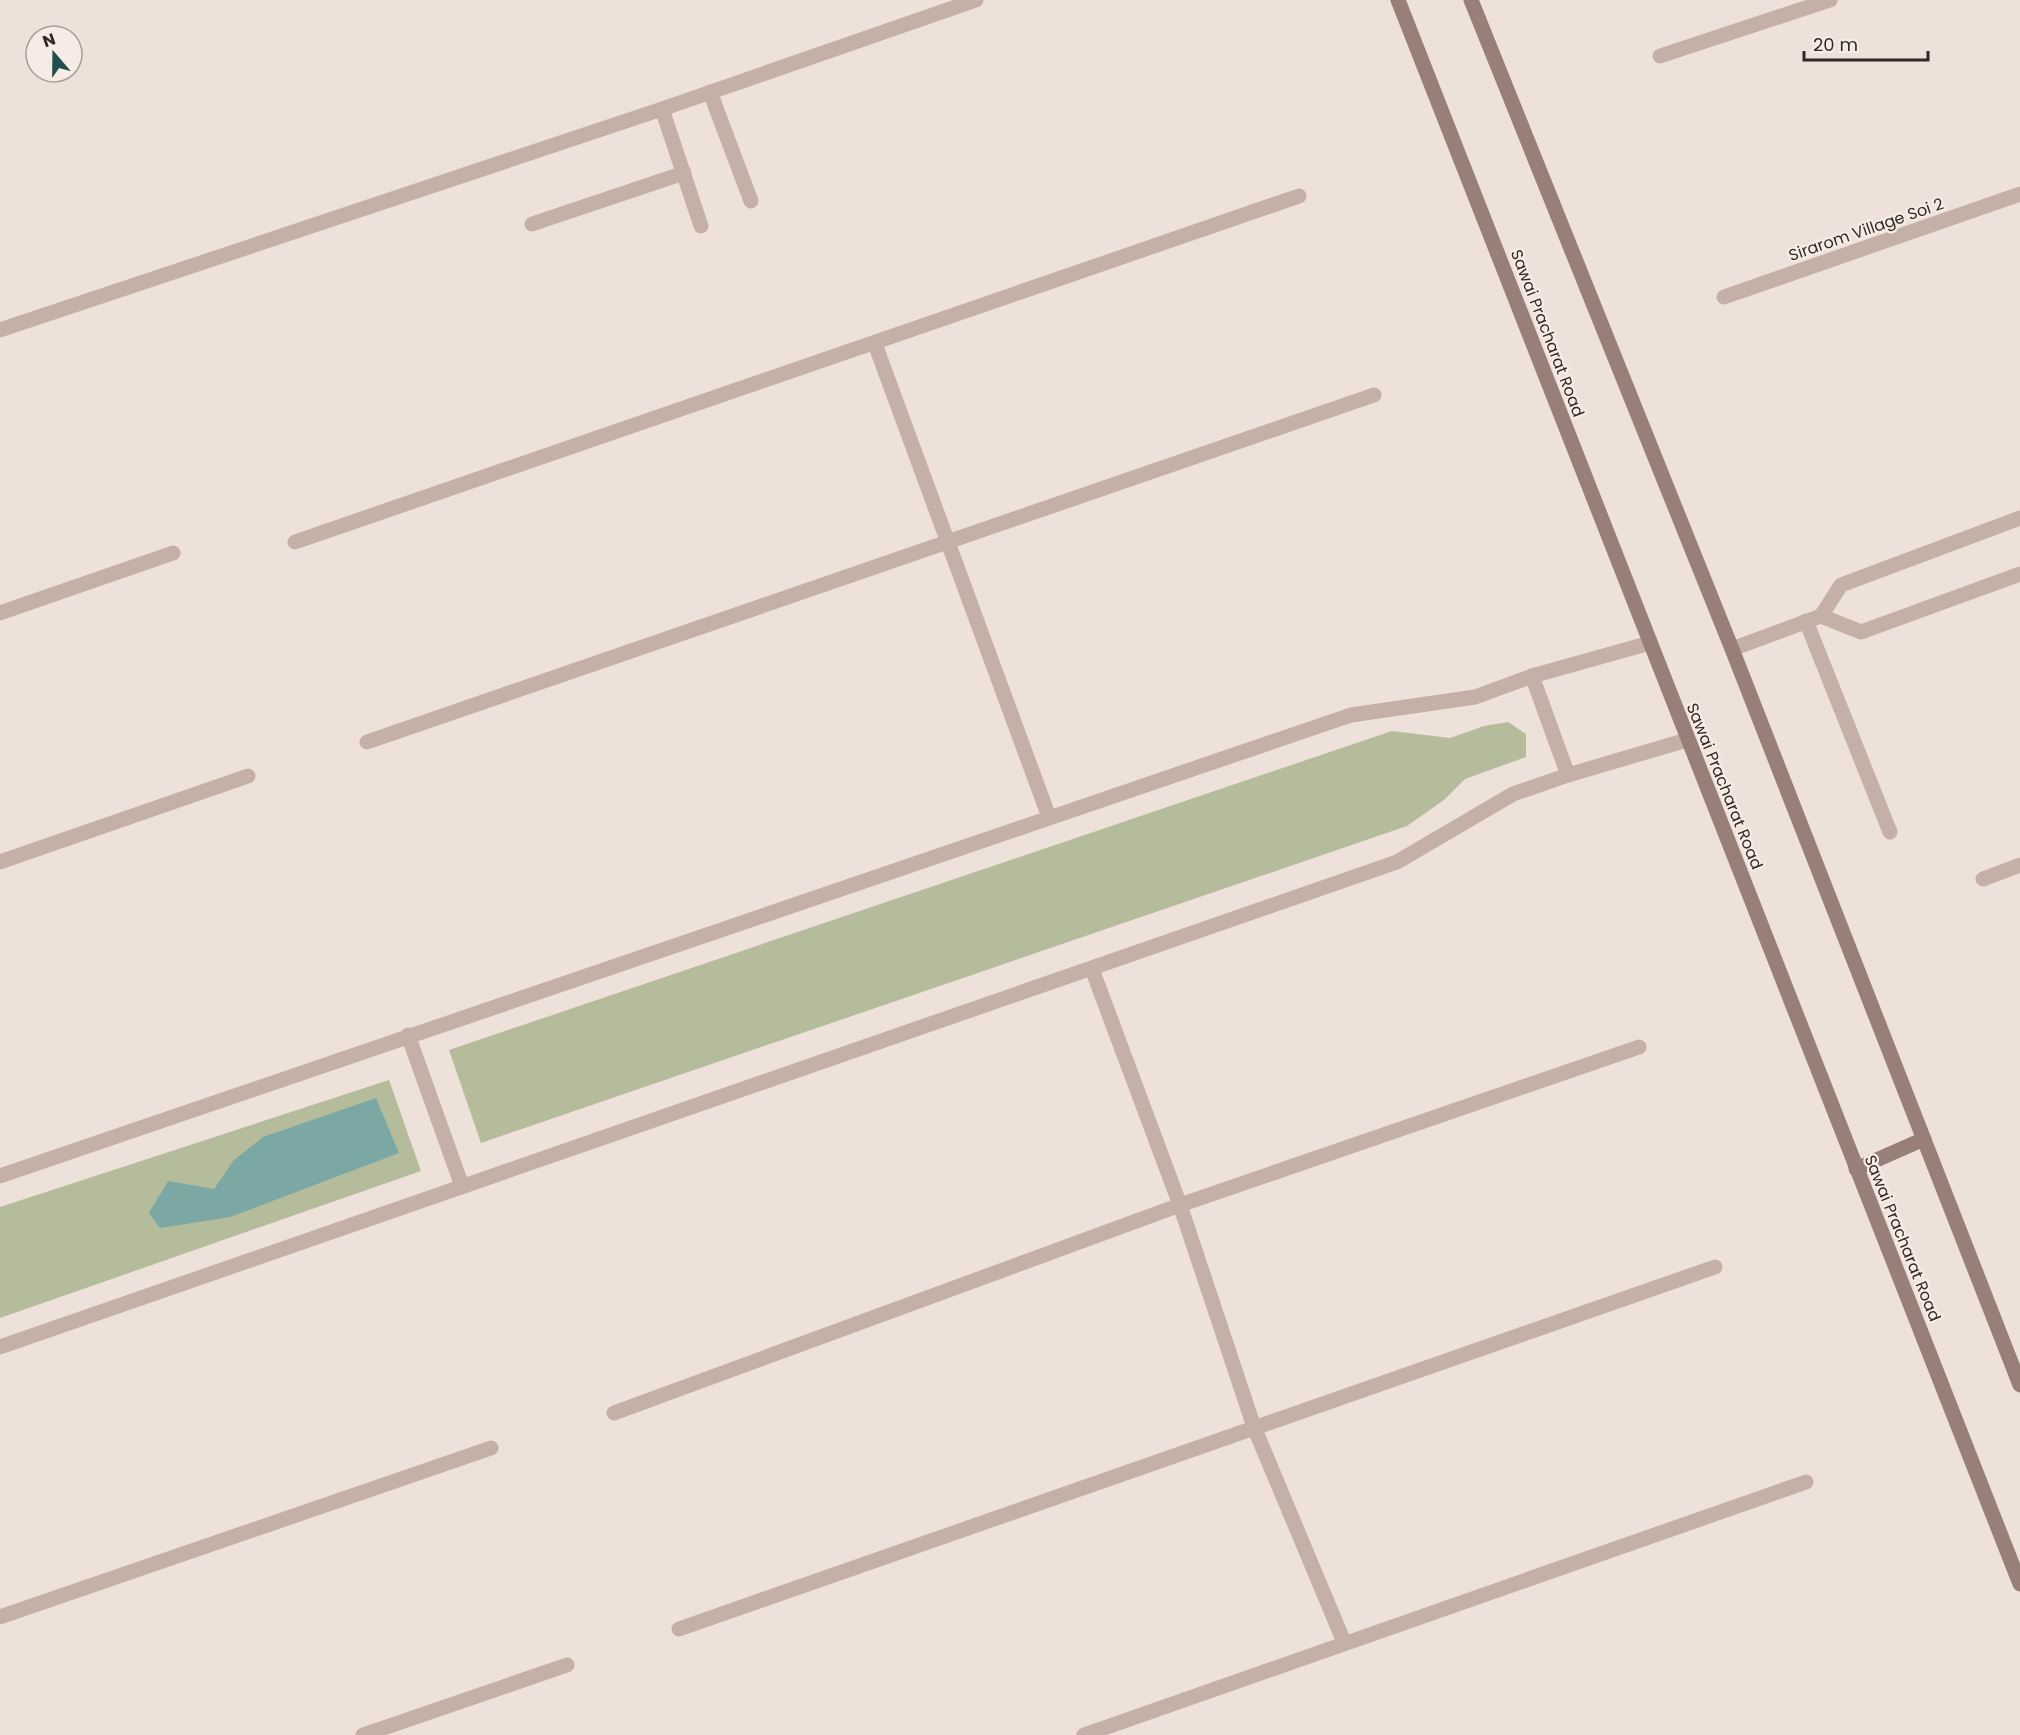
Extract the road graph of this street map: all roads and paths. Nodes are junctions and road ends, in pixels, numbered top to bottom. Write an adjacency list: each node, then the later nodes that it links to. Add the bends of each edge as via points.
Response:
1 (976, 0): 6 (street)
2 (1398, 0): 25 (main road, Sawai Pracharat Road)
3 (1471, 0): 26 (main road)
4 (1830, 0): 5 (street)
5 (1660, 56)
6 (710, 92): 7 (street); 11 (street)
7 (662, 109): 8 (street); 15 (street)
8 (684, 173): 12 (street); 13 (street)
9 (2020, 194): 14 (street, Sirarom Village Soi 2)
10 (1299, 196): 16 (street)
11 (751, 201)
12 (532, 224)
13 (701, 226)
14 (1724, 297)
15 (0, 330)
16 (875, 344): 19 (street); 20 (street)
17 (1374, 395): 20 (street)
18 (2019, 520): 24 (street, via 1841,585)
19 (295, 542)
20 (948, 542): 29 (street); 32 (street)
21 (173, 553): 23 (street)
22 (2020, 574): 24 (street, via 1861,632)
23 (0, 613)
24 (1814, 619): 26 (street); 33 (street)
25 (1650, 643): 27 (street); 28 (main road, Sawai Pracharat Road)
26 (1732, 649): 40 (main road)
27 (1532, 676): 30 (street); 32 (street, via 1475,697 1351,715)
28 (1687, 740): 30 (street); 41 (main road, Sawai Pracharat Road)
29 (367, 742)
30 (1568, 775): 37 (street, via 1513,794 1397,861)
31 (248, 776): 34 (street)
32 (1049, 818): 38 (street)
33 (1890, 832)
34 (0, 862)
35 (2020, 865): 36 (street)
36 (1983, 879)
37 (1092, 969): 43 (street); 44 (street)
38 (408, 1035): 42 (street); 43 (street)
39 (1639, 1047): 44 (street)
40 (1924, 1139): 41 (main road); 47 (main road)
41 (1856, 1169): 52 (main road, Sawai Pracharat Road)
42 (0, 1176)
43 (462, 1186): 46 (street)
44 (1180, 1205): 48 (street); 49 (street)
45 (1715, 1267): 49 (street)
46 (0, 1347)
47 (2020, 1385)
48 (614, 1413)
49 (1254, 1427): 54 (street); 55 (street)
50 (491, 1448): 53 (street)
51 (1806, 1482): 55 (street)
52 (2020, 1584)
53 (0, 1617)
54 (679, 1629)
55 (1344, 1642): 58 (street)
56 (567, 1665): 57 (street)
57 (363, 1735)
58 (1084, 1735)

